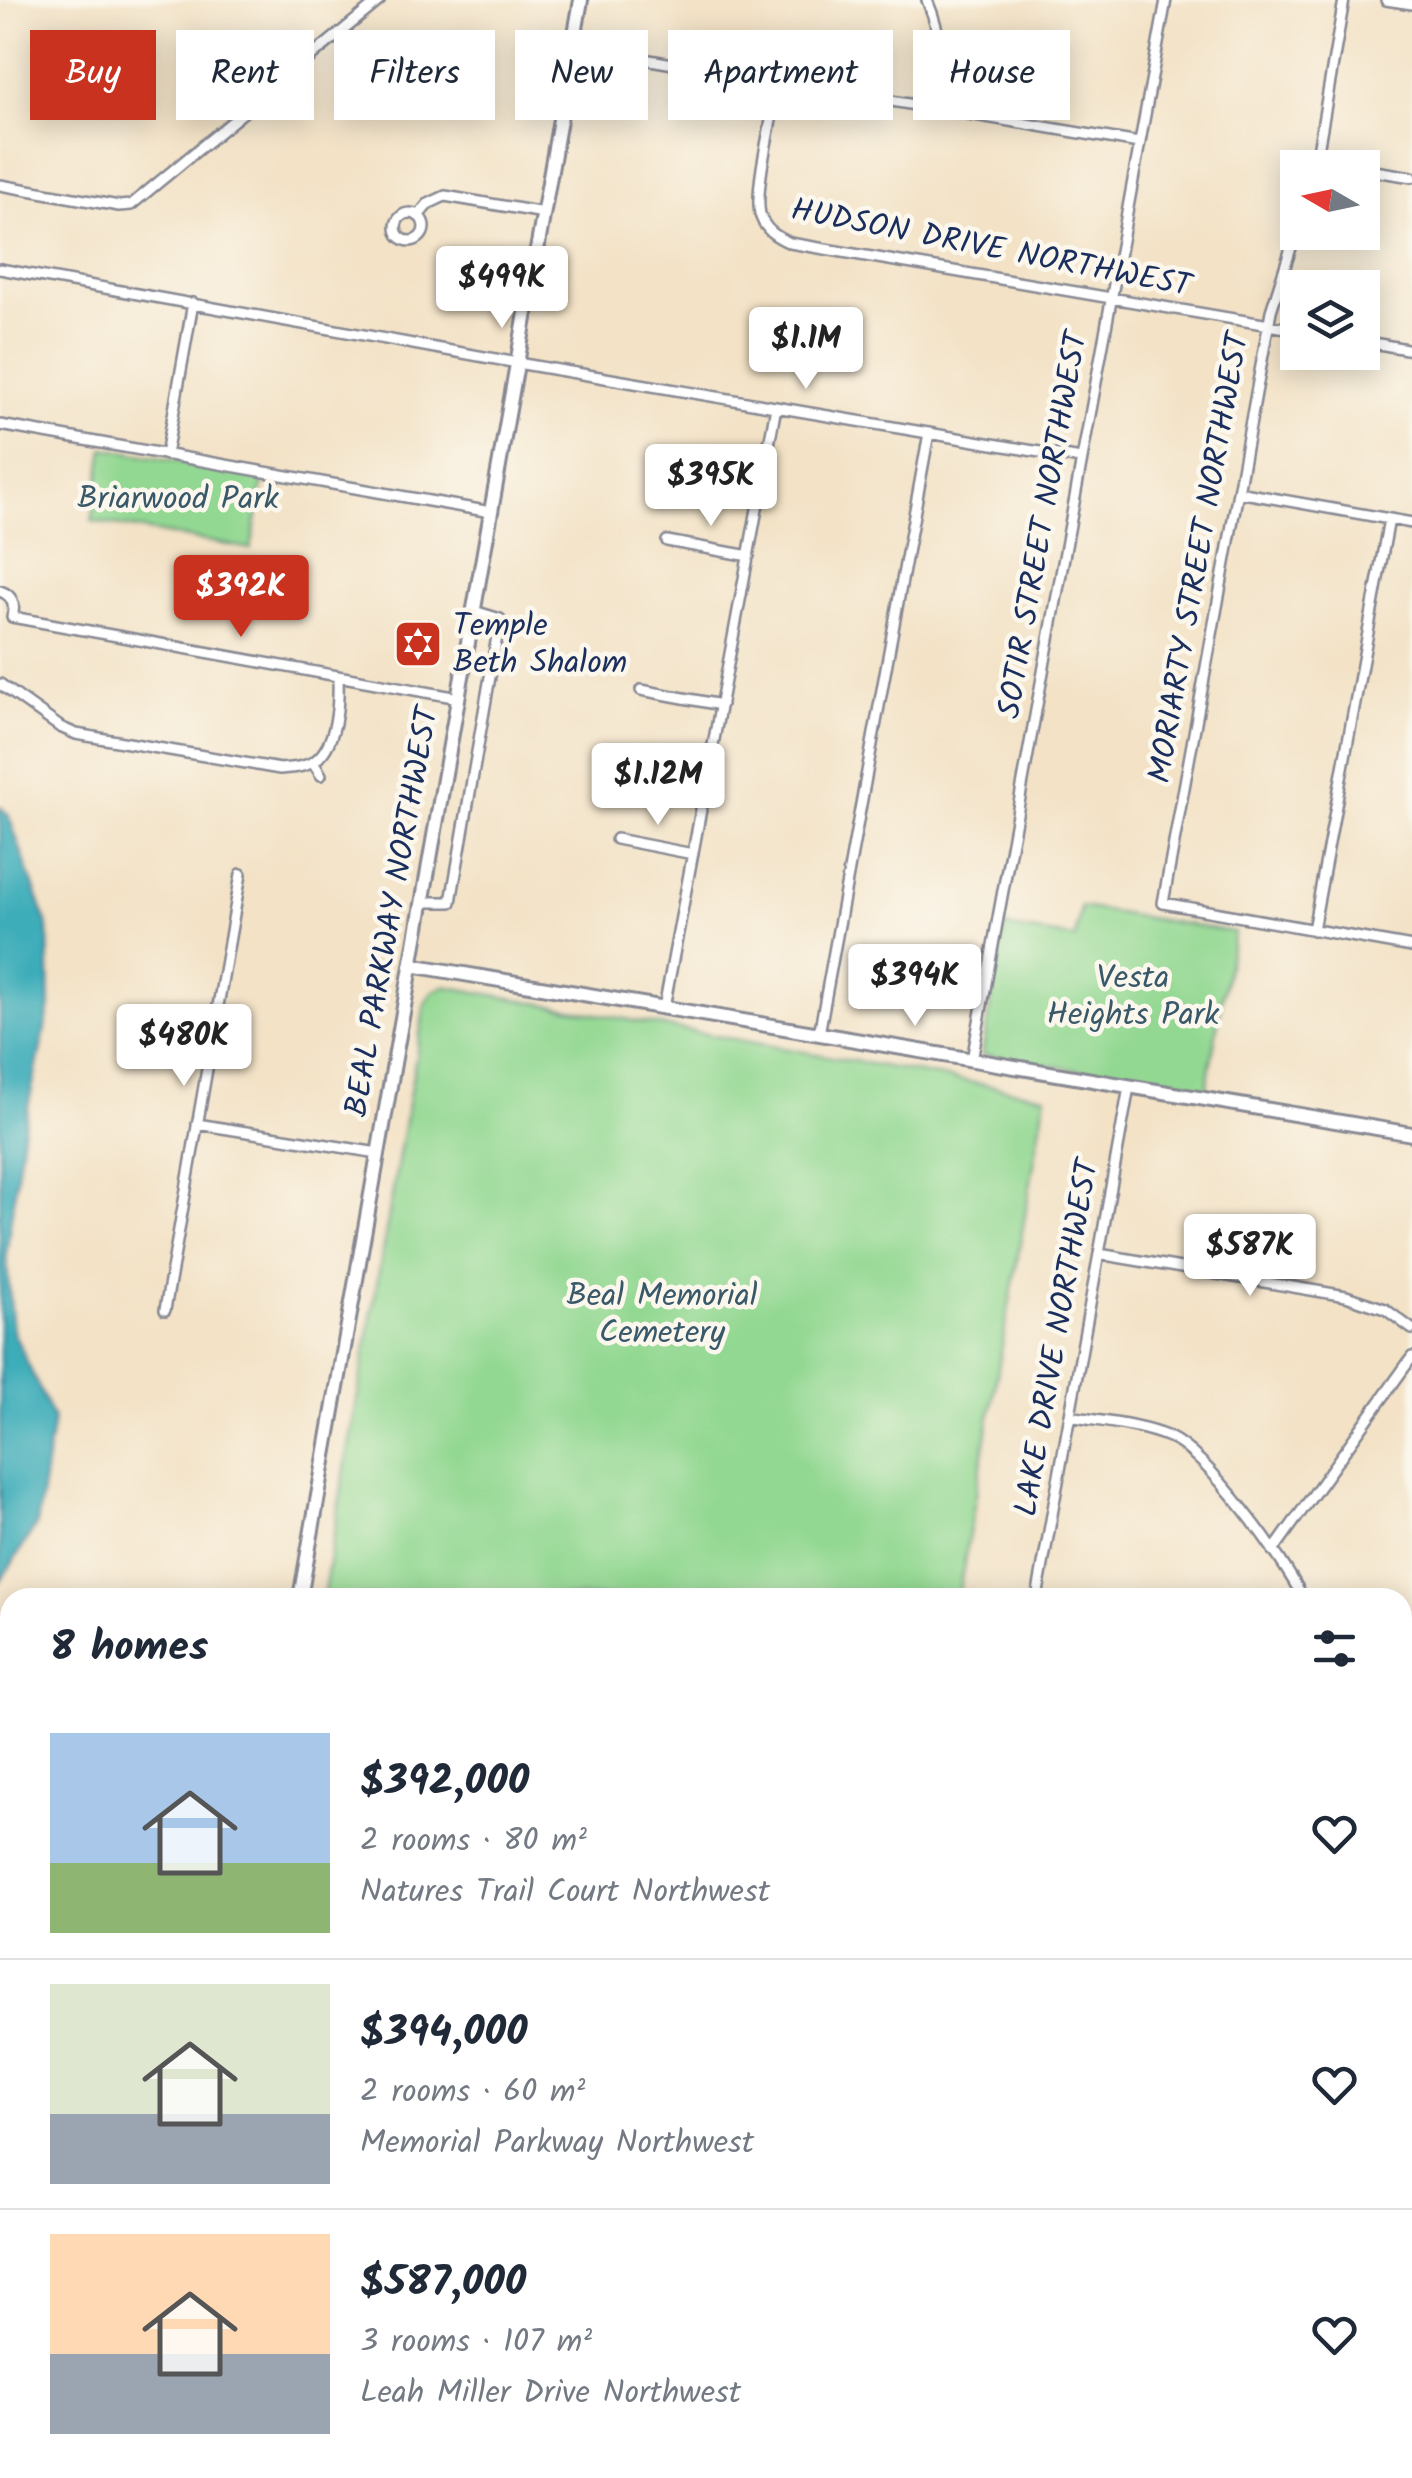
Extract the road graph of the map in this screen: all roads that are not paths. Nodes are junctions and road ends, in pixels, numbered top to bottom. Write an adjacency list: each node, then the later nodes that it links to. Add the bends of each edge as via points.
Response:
1 (380, 0): 17 (street, via 132,205)
2 (581, 0): 8 (main road, BEAL PARKWAY NORTHWEST)
3 (926, 0): 9 (street)
4 (1166, 0): 13 (street, SOTIR STREET NORTHWEST)
5 (1344, 0): 14 (street)
6 (1386, 0): 7 (street)
7 (1412, 4)
8 (576, 30)
9 (936, 30)
10 (560, 120): 18 (main road, BEAL PARKWAY NORTHWEST)
11 (773, 120): 22 (street, HUDSON DRIVE NORTHWEST, via 758,208 778,238)
12 (1002, 120): 13 (street)
13 (1139, 143): 22 (street, SOTIR STREET NORTHWEST)
14 (1317, 150)
15 (1380, 172): 16 (street)
16 (1412, 177)
17 (0, 185)
18 (544, 213): 19 (street, via 445,196); 28 (main road, BEAL PARKWAY NORTHWEST)
19 (418, 216)
20 (1291, 250): 24 (street, MORIARTY STREET NORTHWEST)
21 (0, 269): 23 (street)
22 (1111, 298): 24 (street, HUDSON DRIVE NORTHWEST); 33 (street, SOTIR STREET NORTHWEST)
23 (193, 303): 28 (street); 32 (street)
24 (1268, 325): 25 (street, HUDSON DRIVE NORTHWEST); 34 (street, MORIARTY STREET NORTHWEST)
25 (1280, 327)
26 (1380, 345): 27 (street)
27 (1412, 350)
28 (518, 361): 29 (street); 35 (main road, BEAL PARKWAY NORTHWEST)
29 (776, 407): 31 (street); 39 (street)
30 (0, 425): 32 (street)
31 (929, 432): 33 (street); 59 (street)
32 (166, 454): 35 (street)
33 (1082, 459): 60 (street, SOTIR STREET NORTHWEST)
34 (1238, 492): 36 (street); 55 (street, MORIARTY STREET NORTHWEST, via 1162,903)
35 (491, 512): 41 (main road, BEAL PARKWAY NORTHWEST)
36 (1389, 518): 37 (street); 55 (street)
37 (1412, 522)
38 (667, 541): 39 (street)
39 (749, 556): 48 (street)
40 (0, 590): 42 (street, via 11,597)
41 (474, 611): 47 (main road, BEAL PARKWAY NORTHWEST); 54 (street, via 500,619 450,902)
42 (12, 616): 43 (street); 44 (street)
43 (1, 624)
44 (338, 678): 47 (street); 49 (street, via 332,730)
45 (0, 684): 49 (street, via 76,734 264,768)
46 (641, 690): 48 (street)
47 (458, 698): 54 (main road, BEAL PARKWAY NORTHWEST)
48 (721, 705): 52 (street)
49 (313, 762): 50 (street)
50 (322, 775)
51 (616, 839): 52 (street)
52 (693, 854): 58 (street)
53 (241, 874): 62 (street)
54 (422, 902): 57 (main road, BEAL PARKWAY NORTHWEST)
55 (1313, 930): 56 (street)
56 (1412, 947)
57 (411, 965): 58 (main road); 64 (main road, BEAL PARKWAY NORTHWEST)
58 (664, 1008): 59 (main road)
59 (819, 1034): 60 (main road)
60 (972, 1060): 61 (main road)
61 (1128, 1086): 63 (main road); 65 (street, LAKE DRIVE NORTHWEST)
62 (197, 1124): 64 (street); 66 (street)
63 (1412, 1134)
64 (378, 1153): 71 (main road, BEAL PARKWAY NORTHWEST)
65 (1099, 1254): 67 (street, via 1346,1296 1384,1309); 69 (street, LAKE DRIVE NORTHWEST)
66 (165, 1310)
67 (1412, 1329)
68 (1412, 1357): 70 (street)
69 (1070, 1416): 70 (street, via 1176,1442 1205,1463); 72 (street, LAKE DRIVE NORTHWEST)
70 (1273, 1551): 73 (street)
71 (302, 1588)
72 (1039, 1588)
73 (1297, 1588)

